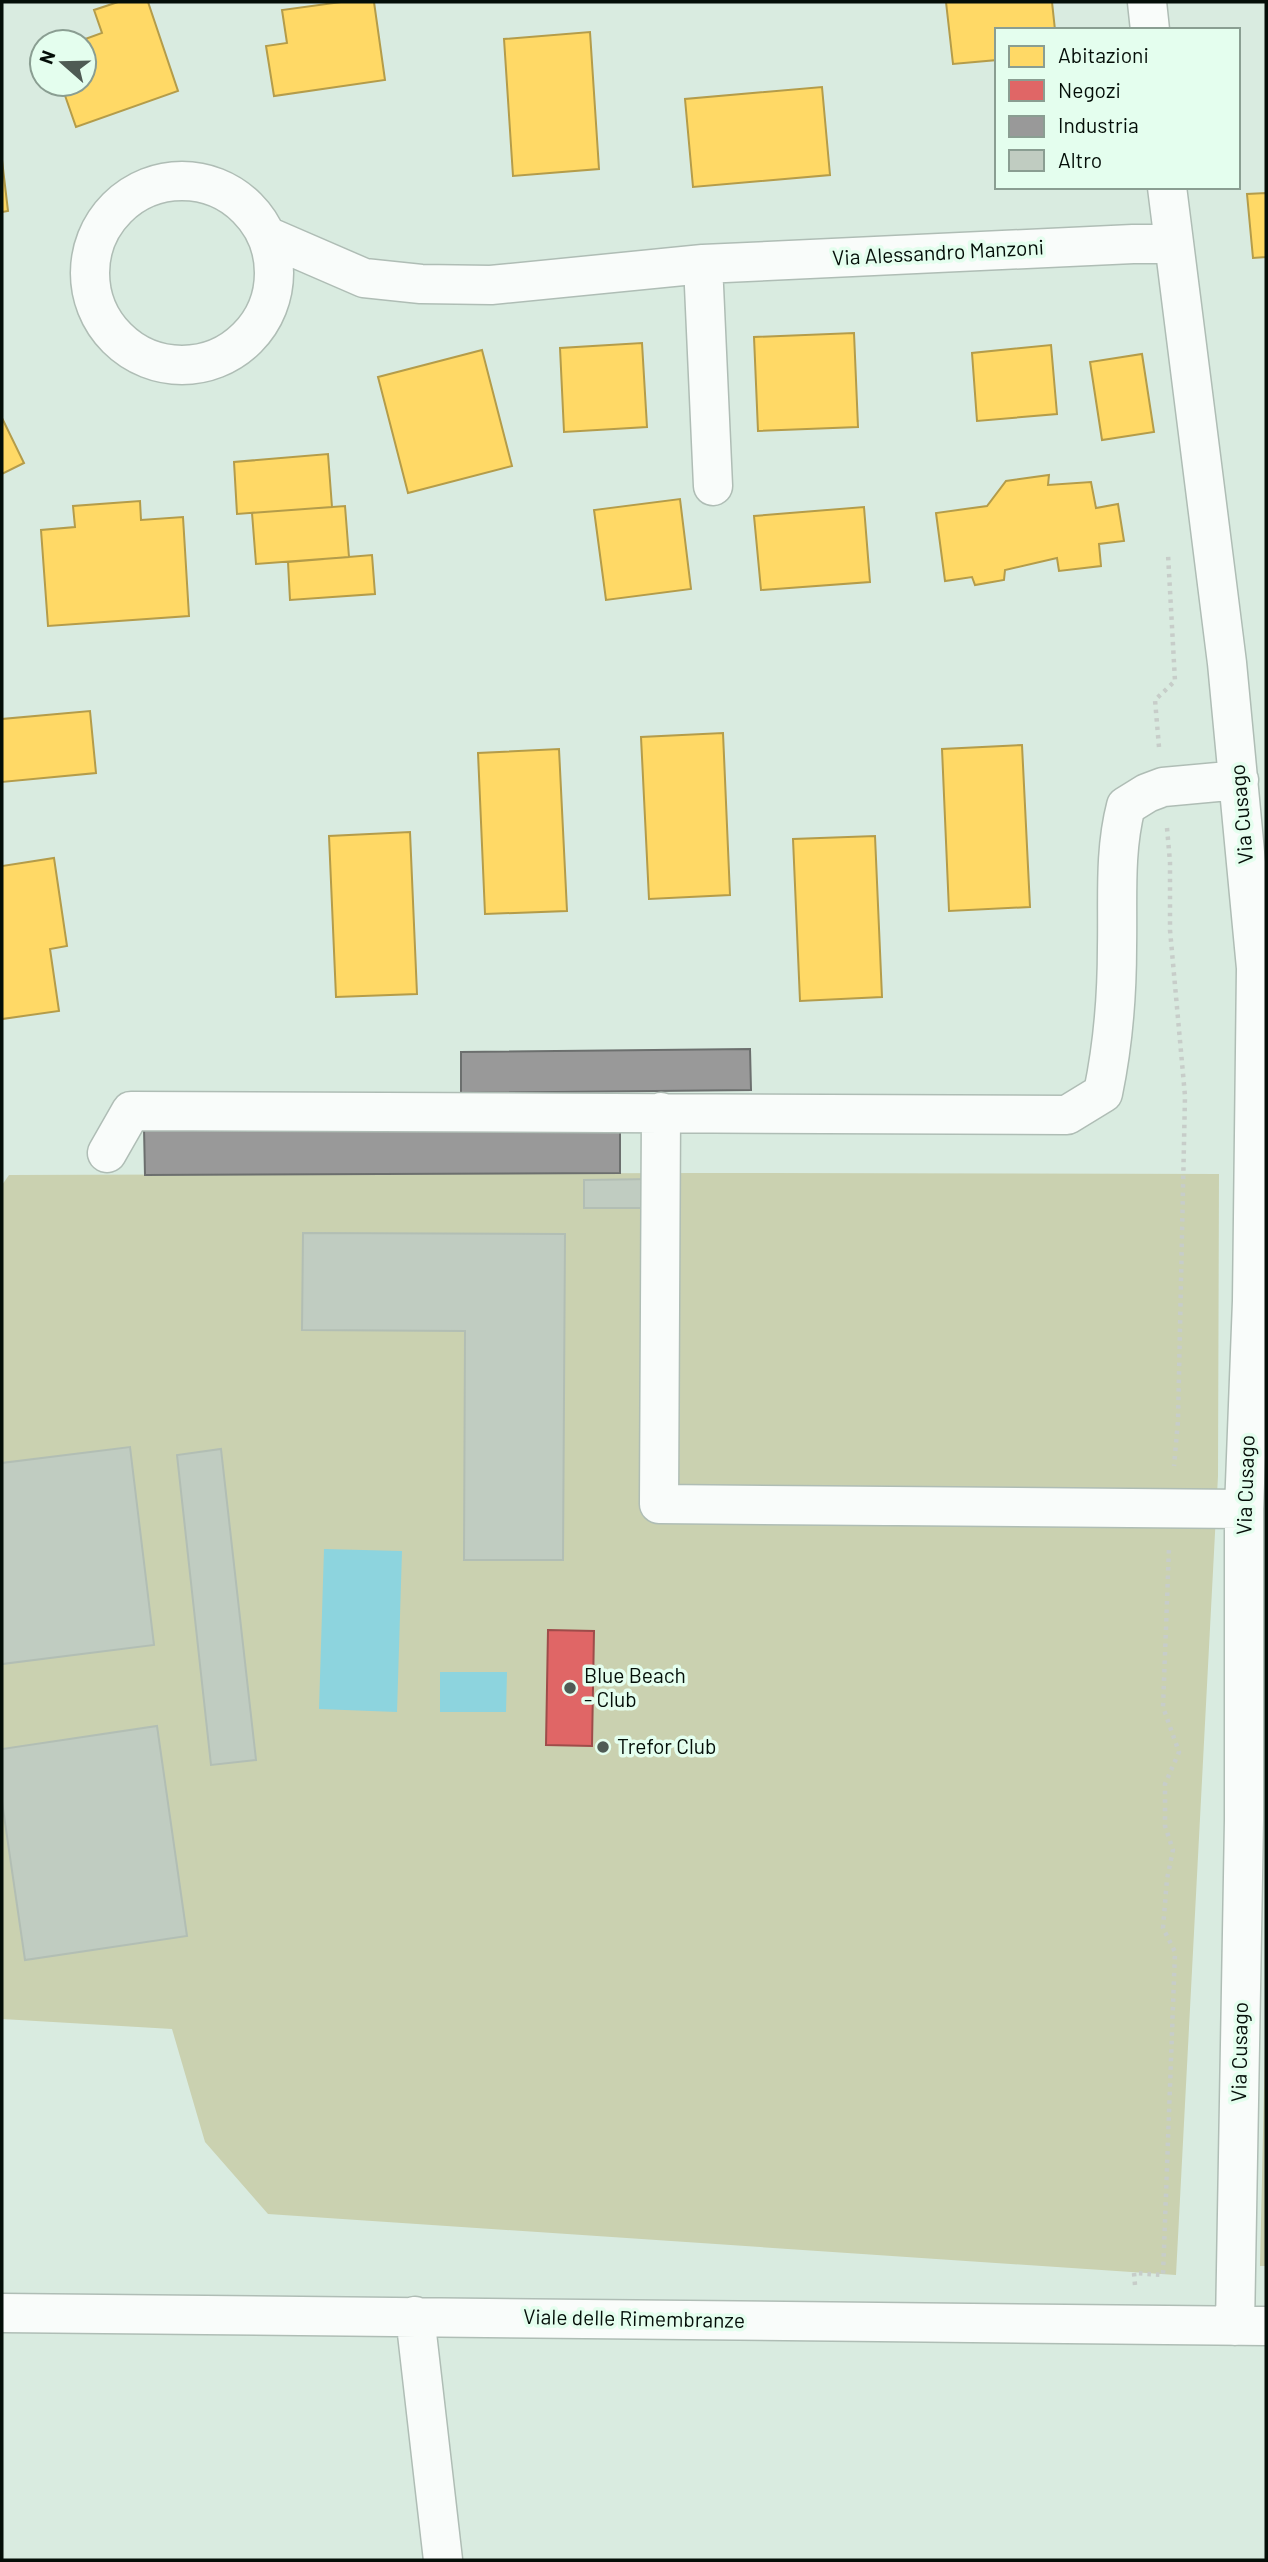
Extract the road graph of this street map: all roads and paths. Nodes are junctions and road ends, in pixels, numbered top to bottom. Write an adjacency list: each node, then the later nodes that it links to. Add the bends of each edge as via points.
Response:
1 (1147, 2): 2 (street)
2 (1150, 28)
3 (1167, 189): 5 (street, Via Cusago)
4 (267, 236): 4 (street, via 252,212 230,193 203,182 175,180 147,187 123,202 104,223 93,249 90,278 97,309 115,336 140,355 171,365 203,363 233,350 256,328 270,299 274,267); 6 (street, Via Alessandro Manzoni, via 364,278 421,284 491,285)
5 (1174, 244): 6 (street, Via Alessandro Manzoni); 9 (street, Via Cusago)
6 (703, 264): 7 (street)
7 (713, 486)
8 (1167, 547): 10 (path, via 1175,681 1155,699)
9 (1238, 780): 10 (street); 13 (street, Via Cusago, via 1256,968 1252,1301)
10 (1163, 788): 11 (street, via 1126,806 1119,832 1113,1030 1103,1093 1067,1115); 15 (path, via 1185,1096 1178,1421)
11 (661, 1112): 12 (street, via 131,1111); 15 (street, via 659,1504)
12 (107, 1153)
13 (1256, 1450): 14 (street, Via Cusago)
14 (1252, 1502): 15 (street); 19 (street, Via Cusago, via 1244,1820)
15 (1170, 1508): 18 (path, via 1163,1707 1179,1752 1165,1784 1165,1826 1173,1850 1163,1928 1175,1952 1163,2274 1134,2273)
16 (2, 2313): 17 (street, Viale delle Rimembranze)
17 (415, 2316): 18 (street, Viale delle Rimembranze); 20 (street)
18 (1136, 2325): 19 (street, Viale delle Rimembranze)
19 (1250, 2326)
20 (443, 2560)

